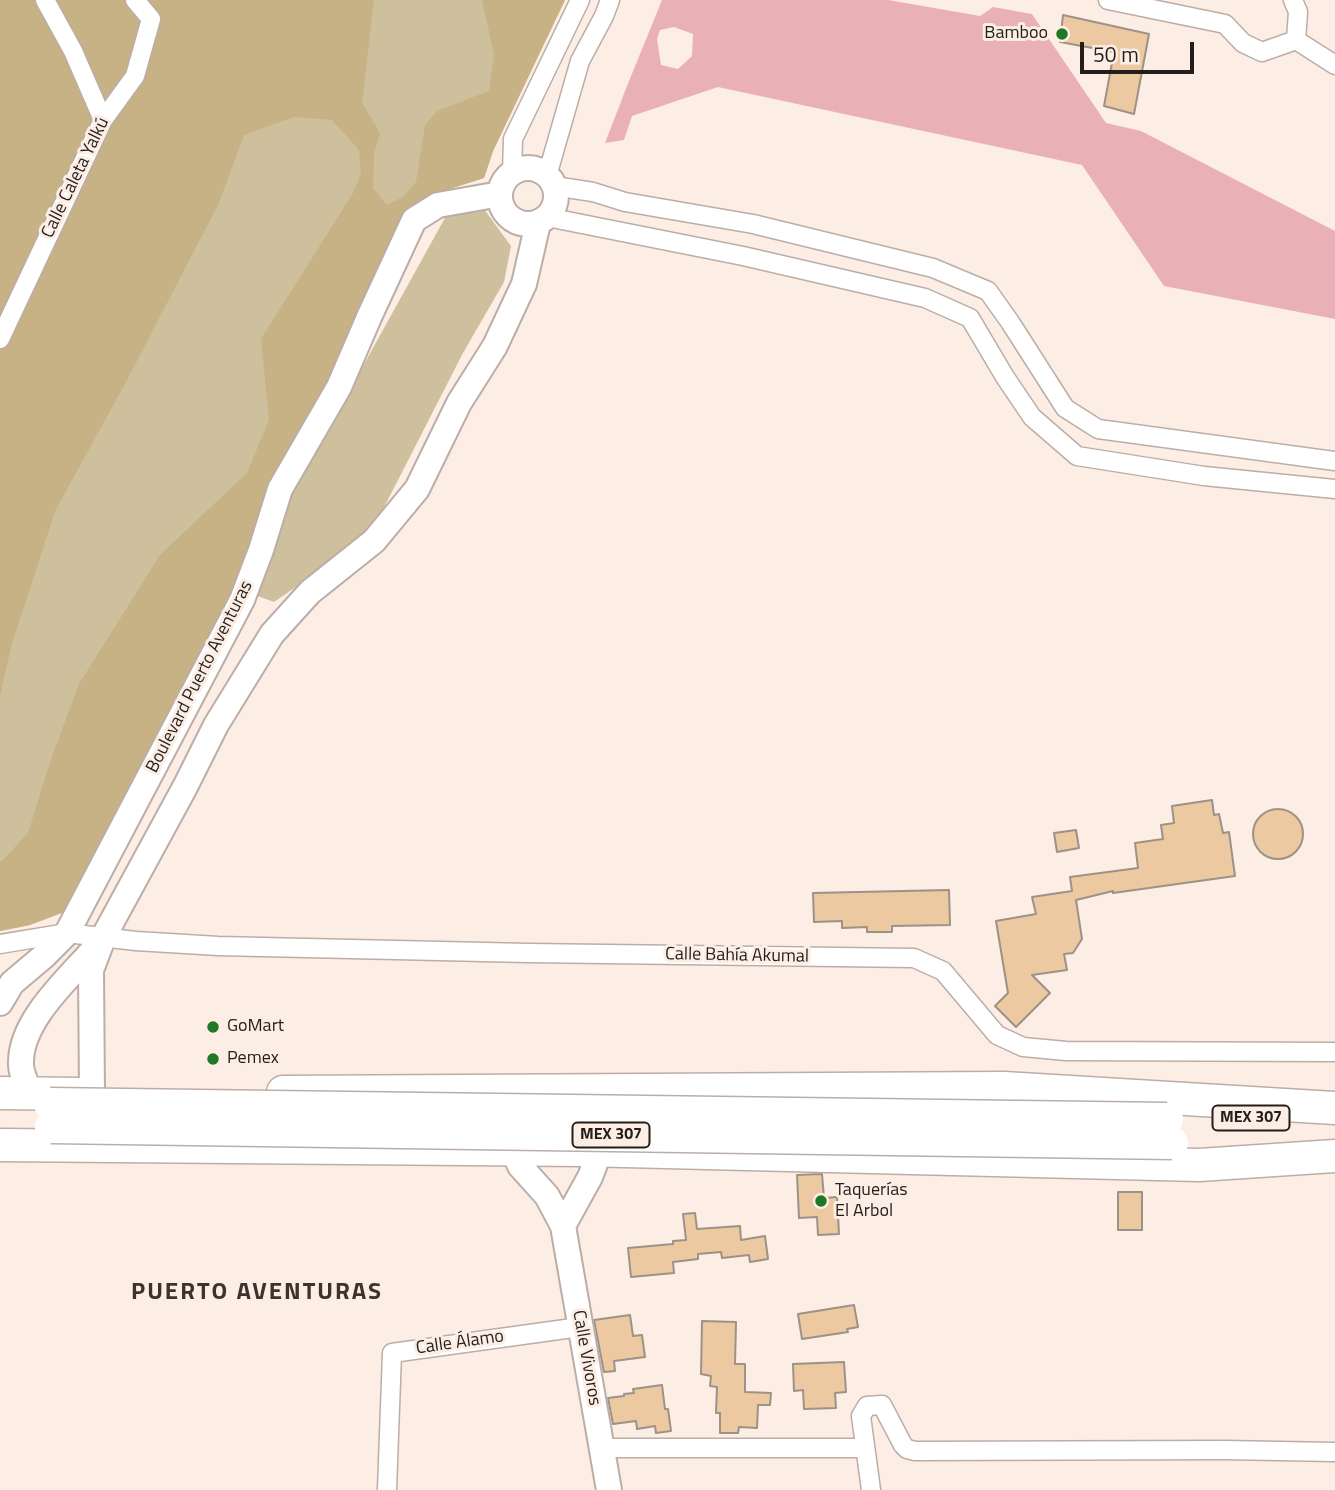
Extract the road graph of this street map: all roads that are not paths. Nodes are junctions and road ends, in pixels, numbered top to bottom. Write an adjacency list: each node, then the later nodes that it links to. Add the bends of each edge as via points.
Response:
1 (46, 0): 9 (street)
2 (135, 0): 9 (street, Calle Caleta Yalkú, via 151,19 135,76)
3 (580, 0): 10 (street, via 513,139)
4 (610, 0): 11 (street, via 580,61)
5 (1108, 0): 7 (street, via 1225,24 1243,43 1262,52)
6 (1293, 0): 7 (street, via 1298,12)
7 (1296, 40): 8 (street)
8 (1335, 65)
9 (103, 120): 16 (street, Calle Caleta Yalkú)
10 (512, 173): 11 (street, via 530,168); 12 (street)
11 (550, 181): 13 (street, via 555,202); 14 (street, via 625,202)
12 (499, 194): 13 (street, via 511,219 529,224); 19 (street, Boulevard Puerto Aventuras, via 438,205 414,220 339,387 280,489 242,600)
13 (543, 220): 15 (street); 20 (street, Boulevard Puerto Aventuras, via 524,284 495,346 459,404 417,489 374,541 310,592 272,634 216,725)
14 (816, 240): 15 (street); 17 (street, via 933,268 988,291 1065,408 1098,429)
15 (811, 271): 18 (street, via 925,298 970,318 1032,417 1077,456)
16 (0, 339)
17 (1335, 460)
18 (1335, 489)
19 (67, 933): 20 (street, Calle Bahía Akumal); 21 (street, Calle Bahía Akumal); 22 (street, Boulevard Puerto Aventuras, via 12,983)
20 (104, 936): 23 (street, Calle Bahía Akumal, via 218,946 914,958 943,971 998,1035 1023,1047); 26 (street, Boulevard Puerto Aventuras, via 91,970); 28 (street, Boulevard Puerto Aventuras, via 50,999 23,1043 20,1065)
21 (0, 944)
22 (0, 1003)
23 (1335, 1052)
24 (522, 1090): 25 (highway); 26 (highway); 35 (street, via 510,1123)
25 (578, 1091): 29 (highway, via 1004,1088); 36 (street, via 588,1104)
26 (92, 1094): 28 (highway)
27 (0, 1103): 28 (highway, MEX 307)
28 (33, 1104): 31 (highway, MEX 307); 32 (highway, MEX 307, bridge)
29 (1335, 1108)
30 (1335, 1117): 32 (highway, MEX 307)
31 (0, 1126)
32 (1170, 1131): 33 (highway, MEX 307)
33 (1335, 1144)
34 (0, 1145): 35 (highway)
35 (513, 1150): 36 (highway); 38 (street, Calle Vivoros)
36 (596, 1151): 37 (highway, via 1199,1165); 38 (street, via 590,1177)
37 (1335, 1156)
38 (563, 1226): 39 (street, Calle Vivoros)
39 (580, 1326): 40 (street, Calle Vivoros); 43 (street, Calle Álamo, via 392,1353)
40 (603, 1448): 41 (street); 44 (street, Calle Vivoros)
41 (864, 1448): 42 (street, via 861,1416 867,1406 882,1405 903,1445 915,1451); 45 (street)
42 (1335, 1451)
43 (387, 1490)
44 (609, 1490)
45 (871, 1490)

